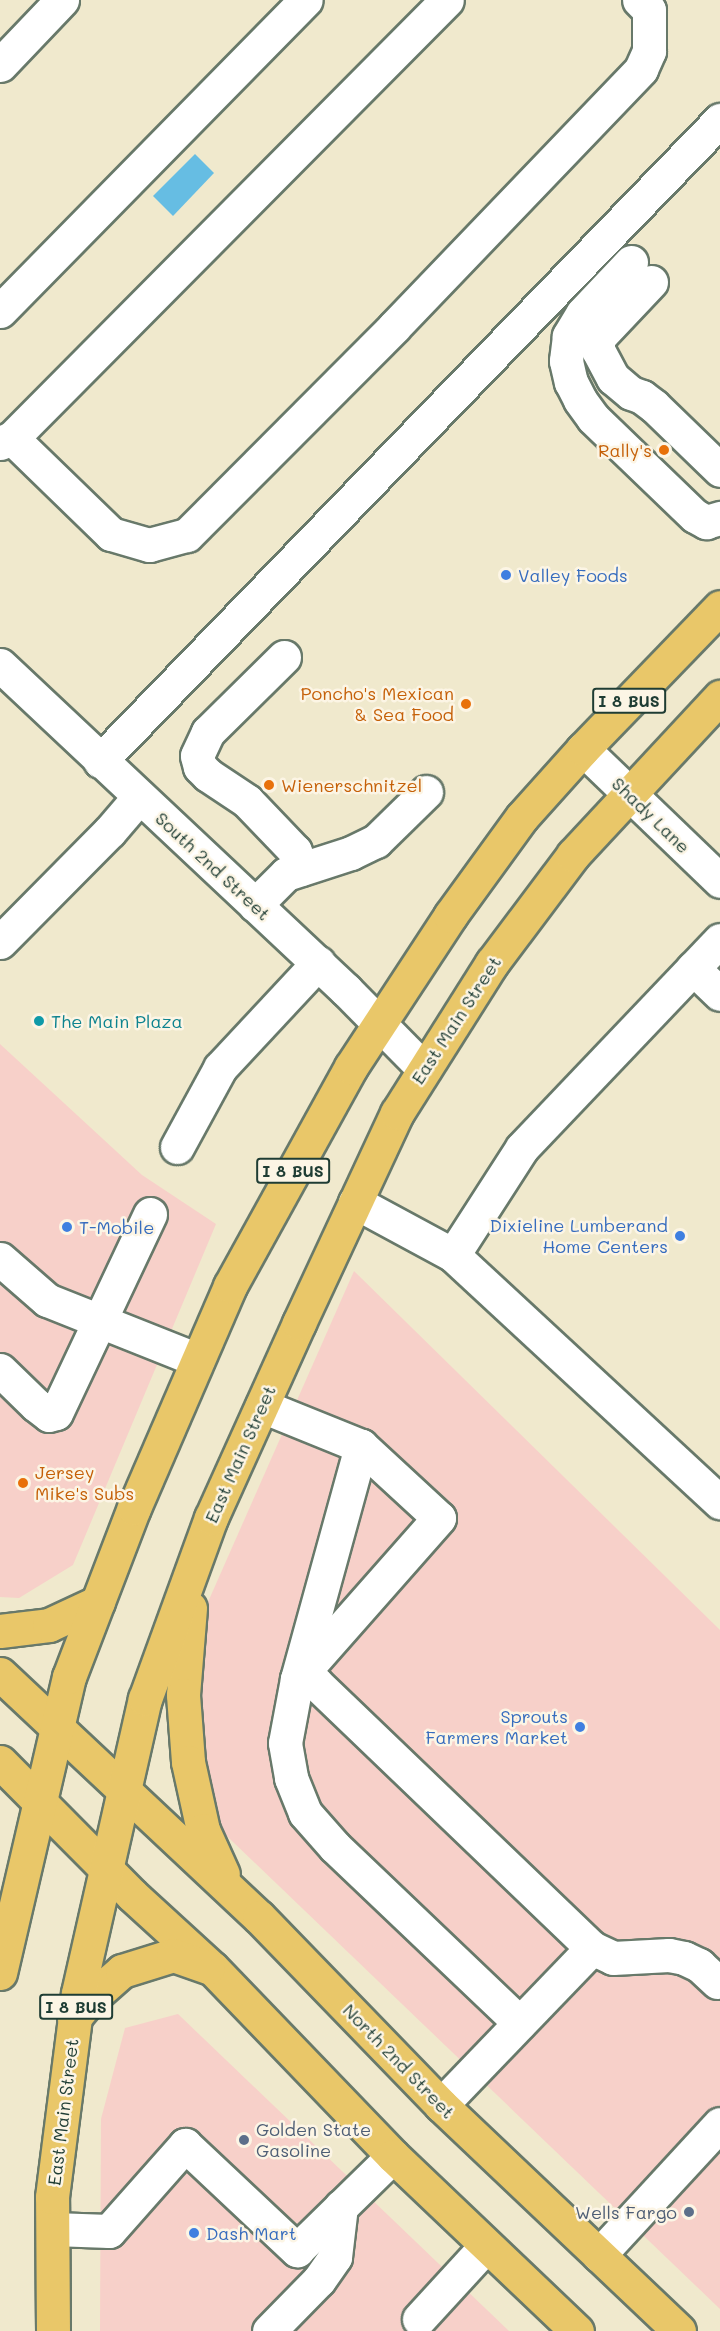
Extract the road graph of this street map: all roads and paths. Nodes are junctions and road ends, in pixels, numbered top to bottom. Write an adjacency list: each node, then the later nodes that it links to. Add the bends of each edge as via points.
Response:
1 (62, 0): 5 (street)
2 (306, 0): 7 (street)
3 (447, 0): 8 (street)
4 (639, 0): 8 (street, via 649,10 649,51 641,69 187,536 149,545 111,534)
5 (0, 65)
6 (720, 120): 16 (street)
7 (0, 311)
8 (6, 440)
9 (720, 470): 10 (street, via 654,406 613,378 601,357 598,338 641,272 582,314 569,336 566,362 571,382 593,418 695,516 706,522)
10 (720, 518)
11 (720, 607): 15 (main road, I 8 BUS)
12 (284, 657): 20 (street, via 208,732 197,756 208,775 247,801 295,850)
13 (0, 664): 16 (street, South 2nd Street)
14 (720, 697): 18 (main road, East Main Street / I 8 BUS)
15 (583, 749): 18 (street, Shady Lane); 28 (main road, I 8 BUS, via 522,817)
16 (100, 761): 19 (street, South 2nd Street)
17 (426, 792): 20 (street, via 376,841)
18 (630, 795): 21 (street, Shady Lane); 29 (main road, East Main Street / I 8 BUS, via 573,855 498,954)
19 (139, 797): 22 (street, South 2nd Street); 24 (street)
20 (301, 869): 22 (street, via 286,874)
21 (720, 881)
22 (255, 904): 25 (street, South 2nd Street)
23 (720, 940): 26 (street)
24 (0, 942)
25 (318, 963): 28 (street, South 2nd Street); 30 (street, via 220,1068)
26 (693, 968): 27 (street); 33 (street, via 522,1148)
27 (720, 994)
28 (379, 1023): 29 (street, South 2nd Street); 36 (main road, I 8 BUS, via 351,1066 230,1286)
29 (424, 1069): 31 (main road, East Main Street / I 8 BUS, via 397,1113)
30 (177, 1147)
31 (355, 1202): 33 (street); 38 (main road, East Main Street / I 8 BUS)
32 (150, 1214): 35 (street)
33 (453, 1256): 40 (street)
34 (0, 1259): 35 (street, via 47,1300)
35 (99, 1323): 36 (street); 37 (street, via 56,1413 49,1415)
36 (198, 1360): 42 (main road, I 8 BUS)
37 (0, 1370)
38 (262, 1406): 39 (street); 41 (main road, East Main Street / I 8 BUS)
39 (361, 1446): 45 (street); 45 (street, via 439,1518)
40 (720, 1502)
41 (193, 1567): 48 (main road, East Main Street / I 8 BUS, via 144,1699); 51 (main road, via 183,1695 188,1762 203,1830)
42 (98, 1602): 43 (main road, via 49,1625); 46 (main road, I 8 BUS, via 69,1677)
43 (0, 1631)
44 (0, 1674): 46 (main road, North 2nd Street)
45 (297, 1679): 52 (street, via 316,1683); 57 (street, via 285,1743 291,1778 305,1813 335,1847)
46 (56, 1728): 48 (main road, North 2nd Street); 49 (main road, I 8 BUS)
47 (0, 1762): 49 (main road)
48 (123, 1788): 50 (main road, East Main Street / I 8 BUS); 51 (main road, North 2nd Street)
49 (38, 1802): 50 (main road); 54 (main road, I 8 BUS)
50 (105, 1868): 53 (main road); 56 (main road, East Main Street / I 8 BUS)
51 (230, 1890): 58 (main road, North 2nd Street)
52 (592, 1947): 55 (street, via 613,1958 684,1958 699,1965); 57 (street)
53 (212, 1968): 56 (main road, via 173,1955 122,1971); 60 (main road)
54 (0, 1972)
55 (717, 1982)
56 (75, 2018): 62 (main road, East Main Street / I 8 BUS, via 52,2197)
57 (519, 2023): 58 (street)
58 (441, 2105): 64 (main road, North 2nd Street)
59 (720, 2124): 64 (street)
60 (393, 2156): 61 (street); 63 (main road)
61 (341, 2206): 62 (street, via 297,2250 185,2145 109,2231); 67 (street, via 335,2256 319,2280)
62 (52, 2229): 66 (main road, East Main Street / I 8 BUS)
63 (486, 2246): 65 (street); 68 (main road)
64 (598, 2255): 69 (main road, North 2nd Street)
65 (420, 2327)
66 (53, 2331)
67 (269, 2331)
68 (577, 2331)
69 (679, 2331)

